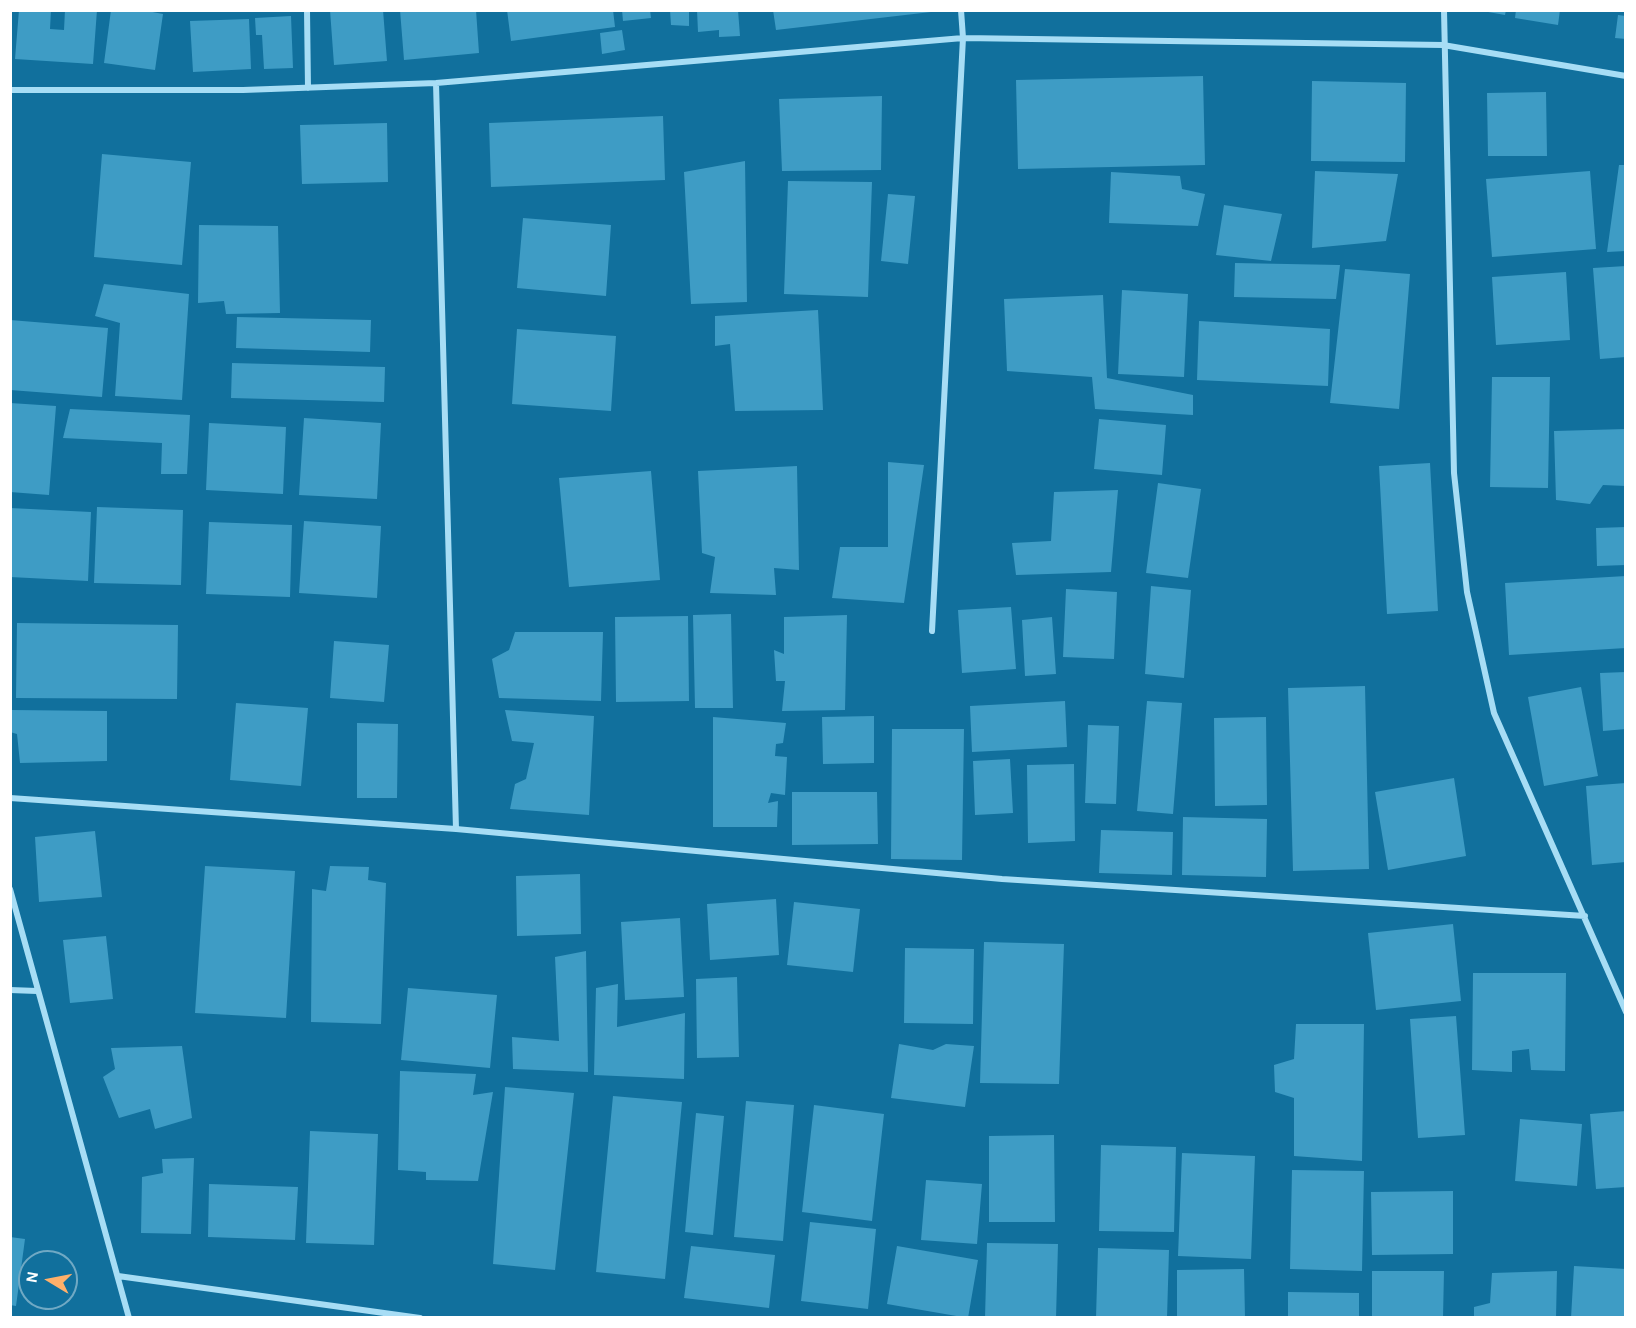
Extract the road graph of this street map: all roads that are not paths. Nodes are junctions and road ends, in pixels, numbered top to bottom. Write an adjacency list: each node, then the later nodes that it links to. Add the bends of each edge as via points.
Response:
1 (307, 10): 8 (street)
2 (961, 10): 4 (street)
3 (1444, 10): 5 (street)
4 (963, 38): 5 (street); 7 (street); 10 (street)
5 (1443, 45): 6 (street); 14 (street, via 1454,473 1467,592 1494,713)
6 (1626, 76)
7 (436, 83): 8 (street); 12 (street)
8 (308, 88): 9 (street)
9 (10, 90)
10 (932, 631)
11 (10, 798): 12 (street)
12 (456, 829): 14 (street, via 1002,879)
13 (10, 889): 16 (street)
14 (1585, 916): 17 (street)
15 (10, 990): 16 (street)
16 (37, 991): 18 (street)
17 (1626, 1012)
18 (118, 1276): 19 (street); 20 (street)
19 (129, 1317)
20 (420, 1317)

